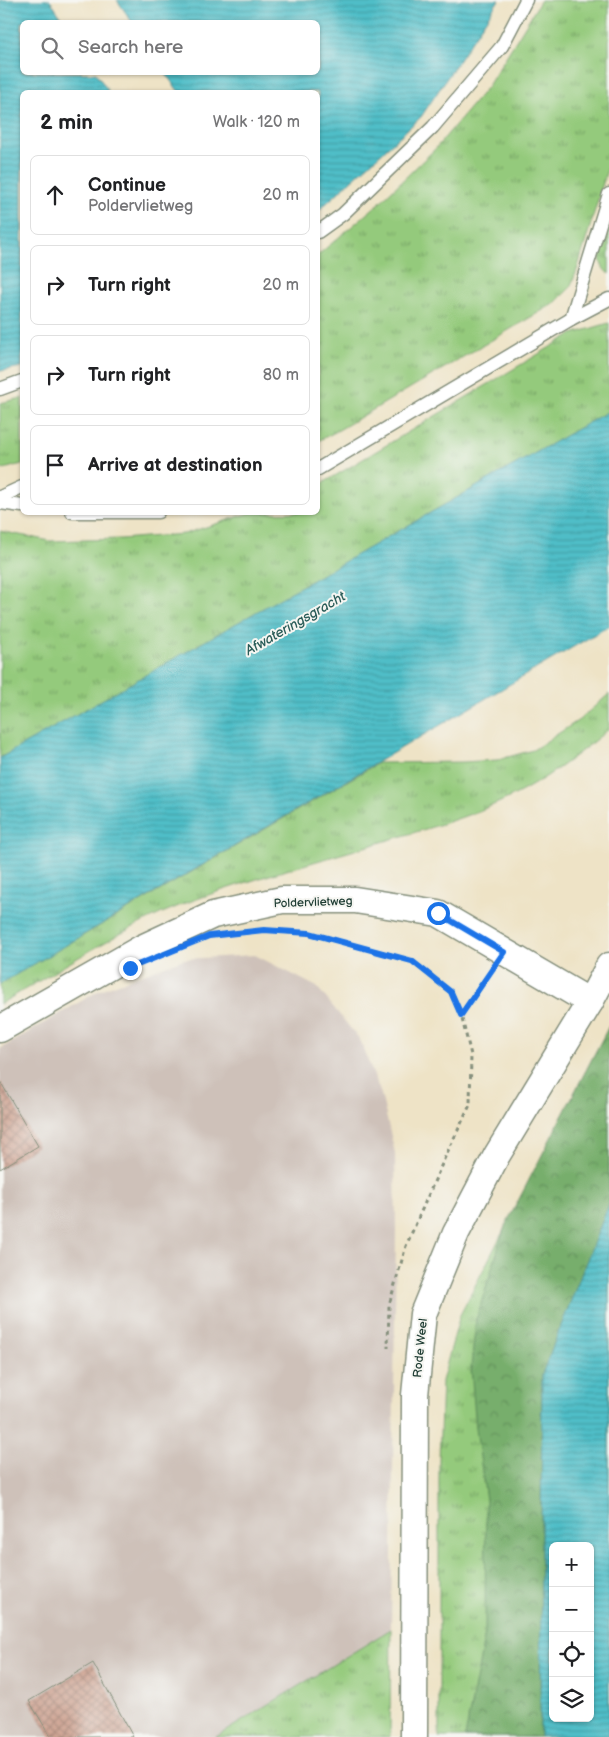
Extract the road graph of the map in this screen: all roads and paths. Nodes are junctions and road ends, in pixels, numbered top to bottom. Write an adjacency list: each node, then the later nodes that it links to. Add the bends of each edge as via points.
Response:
1 (526, 0): 3 (lane, via 502,46 433,127 342,214)
2 (609, 194): 5 (lane)
3 (320, 230)
4 (609, 299): 5 (lane)
5 (571, 319): 8 (lane)
6 (20, 382): 7 (lane)
7 (0, 388)
8 (320, 468)
9 (20, 488): 10 (lane)
10 (0, 497)
11 (0, 503): 12 (lane)
12 (20, 506)
13 (282, 931): 17 (path, via 309,933 412,961 451,992)
14 (504, 952): 16 (street, Poldervlietweg); 17 (path); 18 (street, Poldervlietweg, via 438,913 355,900 282,900 213,915 142,948)
15 (609, 966): 16 (street)
16 (590, 1002): 20 (street, Rode Weel, via 497,1155 456,1232 423,1314 415,1395)
17 (461, 1015): 19 (path, via 472,1055 470,1105 406,1246 389,1305)
18 (0, 1030)
19 (388, 1352)
20 (414, 1737)

